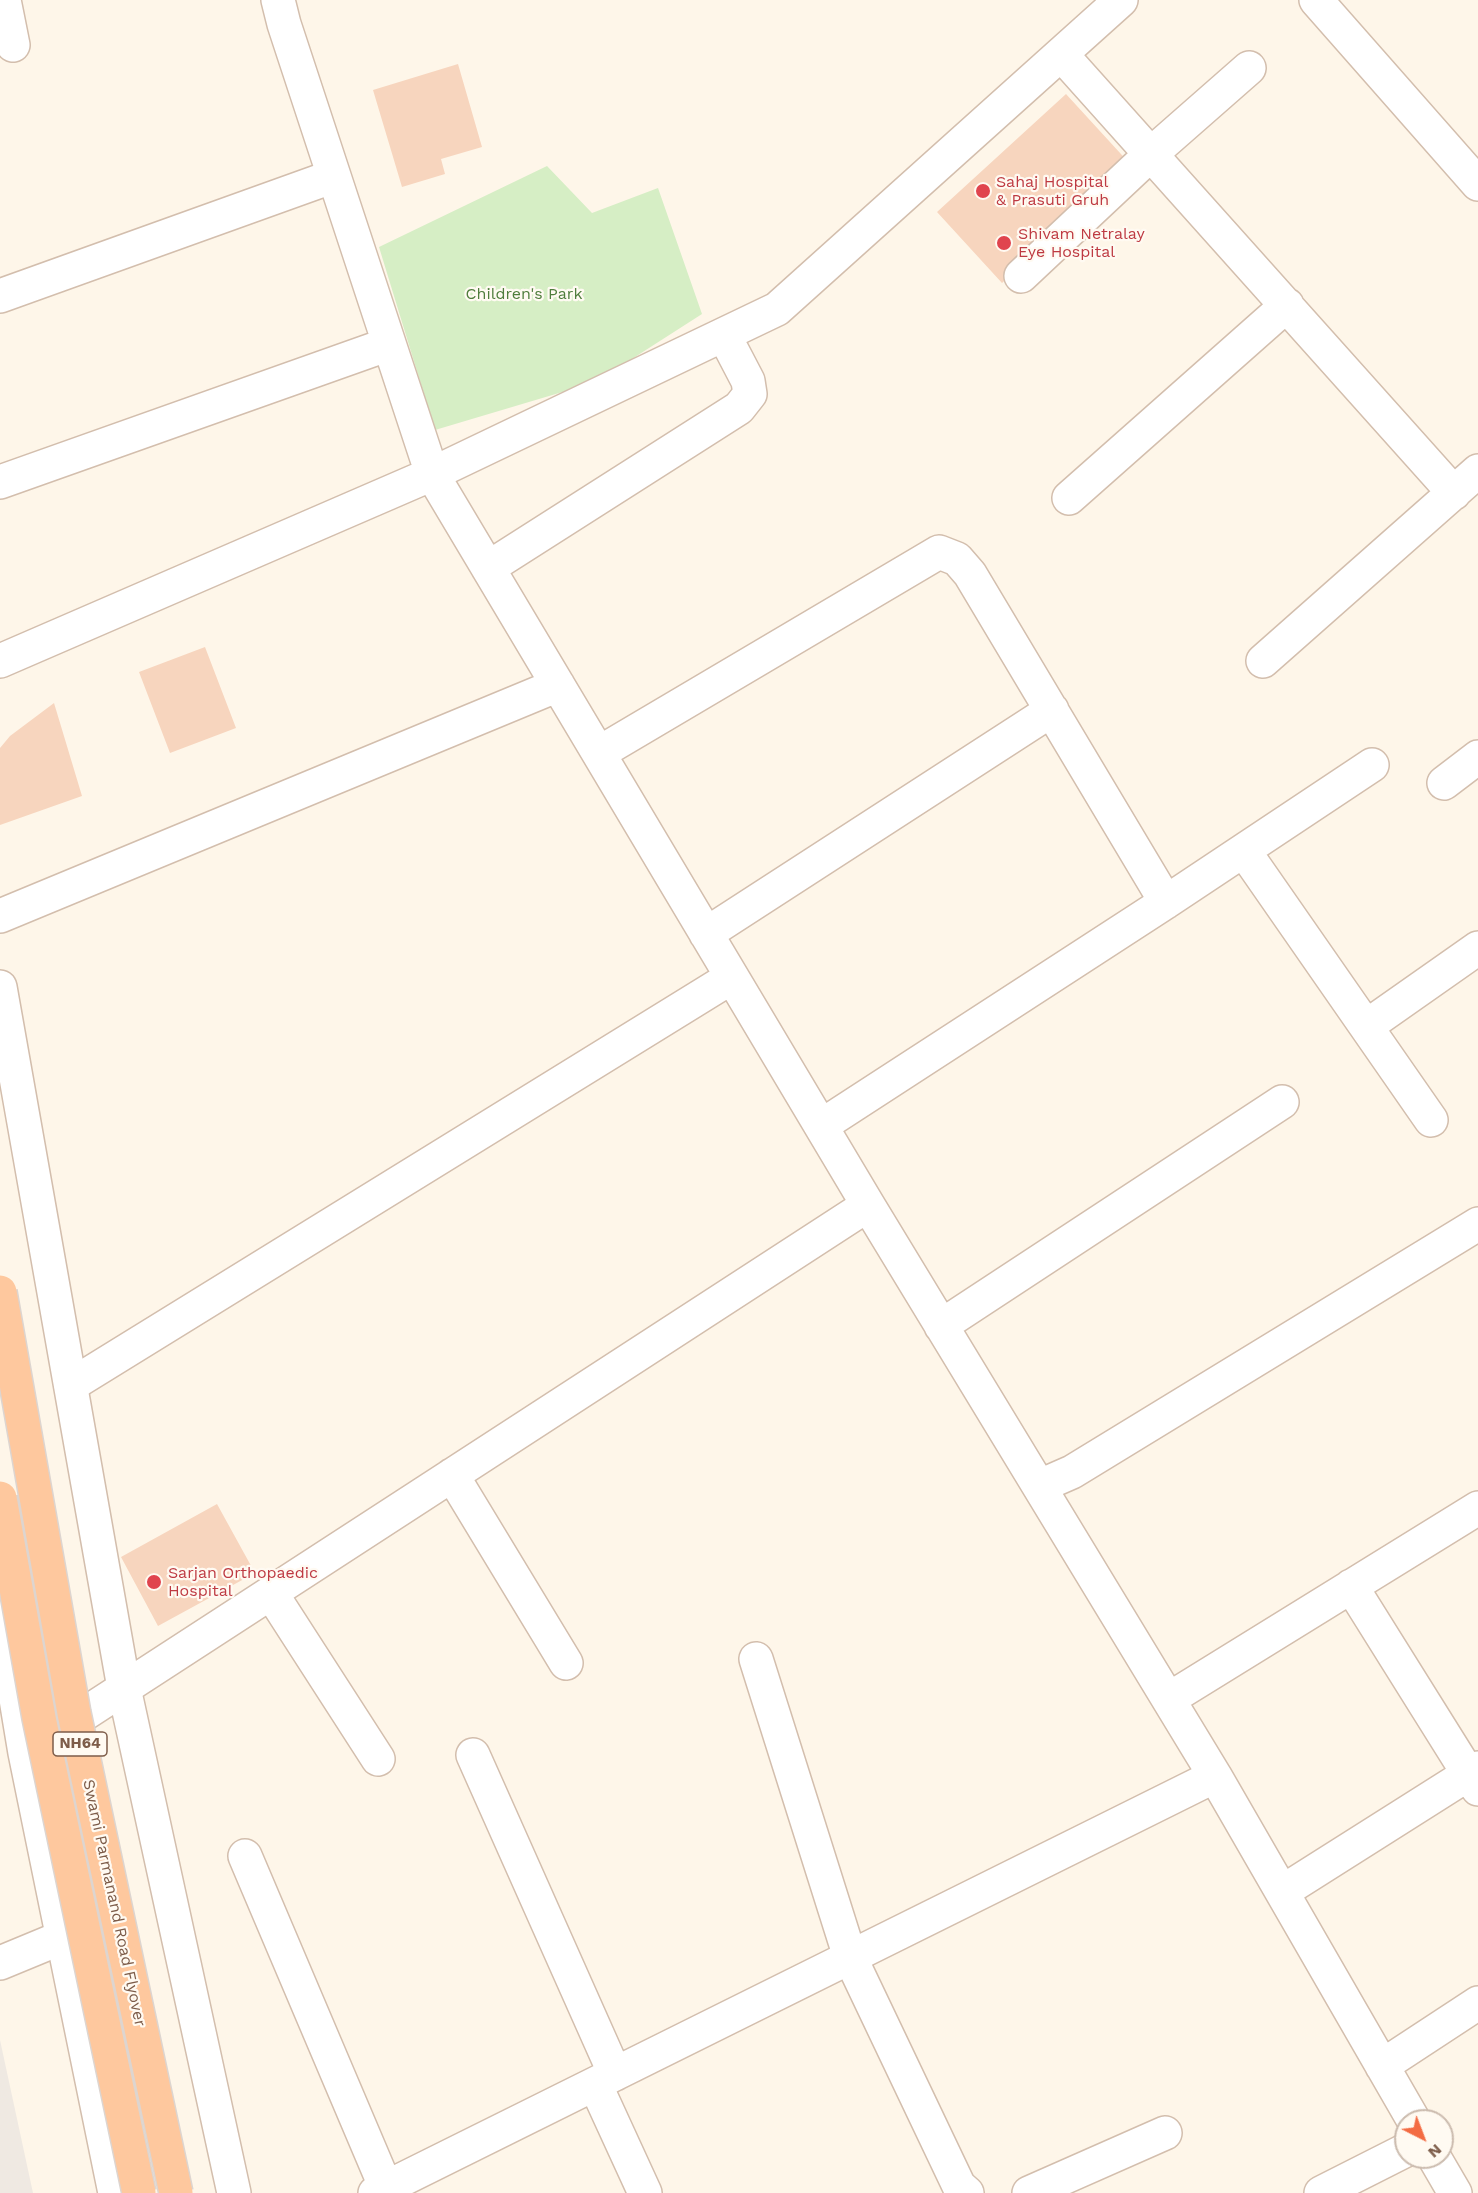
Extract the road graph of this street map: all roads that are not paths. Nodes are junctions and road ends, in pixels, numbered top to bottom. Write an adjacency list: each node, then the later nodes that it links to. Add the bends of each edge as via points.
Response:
1 (4, 0): 5 (street)
2 (279, 0): 9 (street)
3 (1121, 0): 6 (street)
4 (1316, 0): 10 (street)
5 (13, 45)
6 (1061, 54): 8 (street); 14 (street, via 777,309)
7 (1249, 68): 8 (street)
8 (1151, 154): 11 (street); 13 (street)
9 (334, 176): 12 (street); 15 (street)
10 (1478, 184)
11 (1021, 276)
12 (0, 296)
13 (1287, 305): 19 (street); 20 (street)
14 (724, 335): 17 (street); 21 (street, via 748,381 750,394 740,408)
15 (389, 344): 17 (street); 18 (street)
16 (1478, 471): 19 (street)
17 (432, 474): 21 (street); 23 (street)
18 (0, 482)
19 (1454, 493): 22 (street)
20 (1069, 498)
21 (488, 568): 24 (street)
22 (1263, 660)
23 (0, 661)
24 (558, 685): 26 (street); 32 (street)
25 (1052, 710): 26 (street, via 970,574 957,559 939,552); 31 (street); 33 (street)
26 (599, 753): 33 (street)
27 (1478, 757): 29 (street)
28 (1372, 765): 30 (street)
29 (1444, 783)
30 (1244, 851): 31 (street); 37 (street)
31 (1166, 902): 40 (street)
32 (0, 916)
33 (706, 934): 35 (street)
34 (1478, 948): 37 (street)
35 (732, 977): 40 (street); 45 (street)
36 (0, 987): 45 (street)
37 (1367, 1026): 39 (street)
38 (1282, 1102): 44 (street)
39 (1431, 1119)
40 (821, 1126): 41 (street)
41 (868, 1205): 44 (street); 46 (street)
42 (1478, 1224): 47 (street, via 1072,1472)
43 (0, 1292): 77 (highway, Swami Parmanand Road Flyover / NH64, bridge, via 74,1713)
44 (941, 1326): 47 (street)
45 (71, 1385): 55 (street)
46 (452, 1475): 51 (street); 54 (street)
47 (1040, 1486): 56 (street)
48 (0, 1498): 76 (highway, NH64, bridge, via 39,1718)
49 (1478, 1508): 50 (street)
50 (1351, 1586): 56 (street); 61 (street)
51 (271, 1593): 55 (street); 59 (street)
52 (2, 1621): 57 (street)
53 (756, 1659): 65 (street)
54 (566, 1663)
55 (124, 1688): 57 (street); 78 (street)
56 (1169, 1699): 60 (street)
57 (26, 1753): 64 (street)
58 (473, 1755): 69 (street)
59 (378, 1759)
60 (1215, 1776): 63 (street); 65 (street)
61 (1475, 1777): 63 (street)
62 (245, 1856): 74 (street)
63 (1282, 1892): 68 (street)
64 (63, 1937): 66 (street); 75 (street)
65 (850, 1957): 69 (street); 80 (street, via 959,2186)
66 (0, 1963)
67 (1478, 2002): 68 (street)
68 (1382, 2066): 70 (street)
69 (605, 2079): 74 (street); 79 (street)
70 (1407, 2109)
71 (1165, 2133): 81 (street)
72 (1394, 2156): 82 (street)
73 (1441, 2169): 83 (street)
74 (380, 2190)
75 (115, 2193)
76 (139, 2193)
77 (176, 2193)
78 (234, 2193)
79 (645, 2193)
80 (967, 2193)
81 (1029, 2193)
82 (1321, 2193)
83 (1455, 2193)

